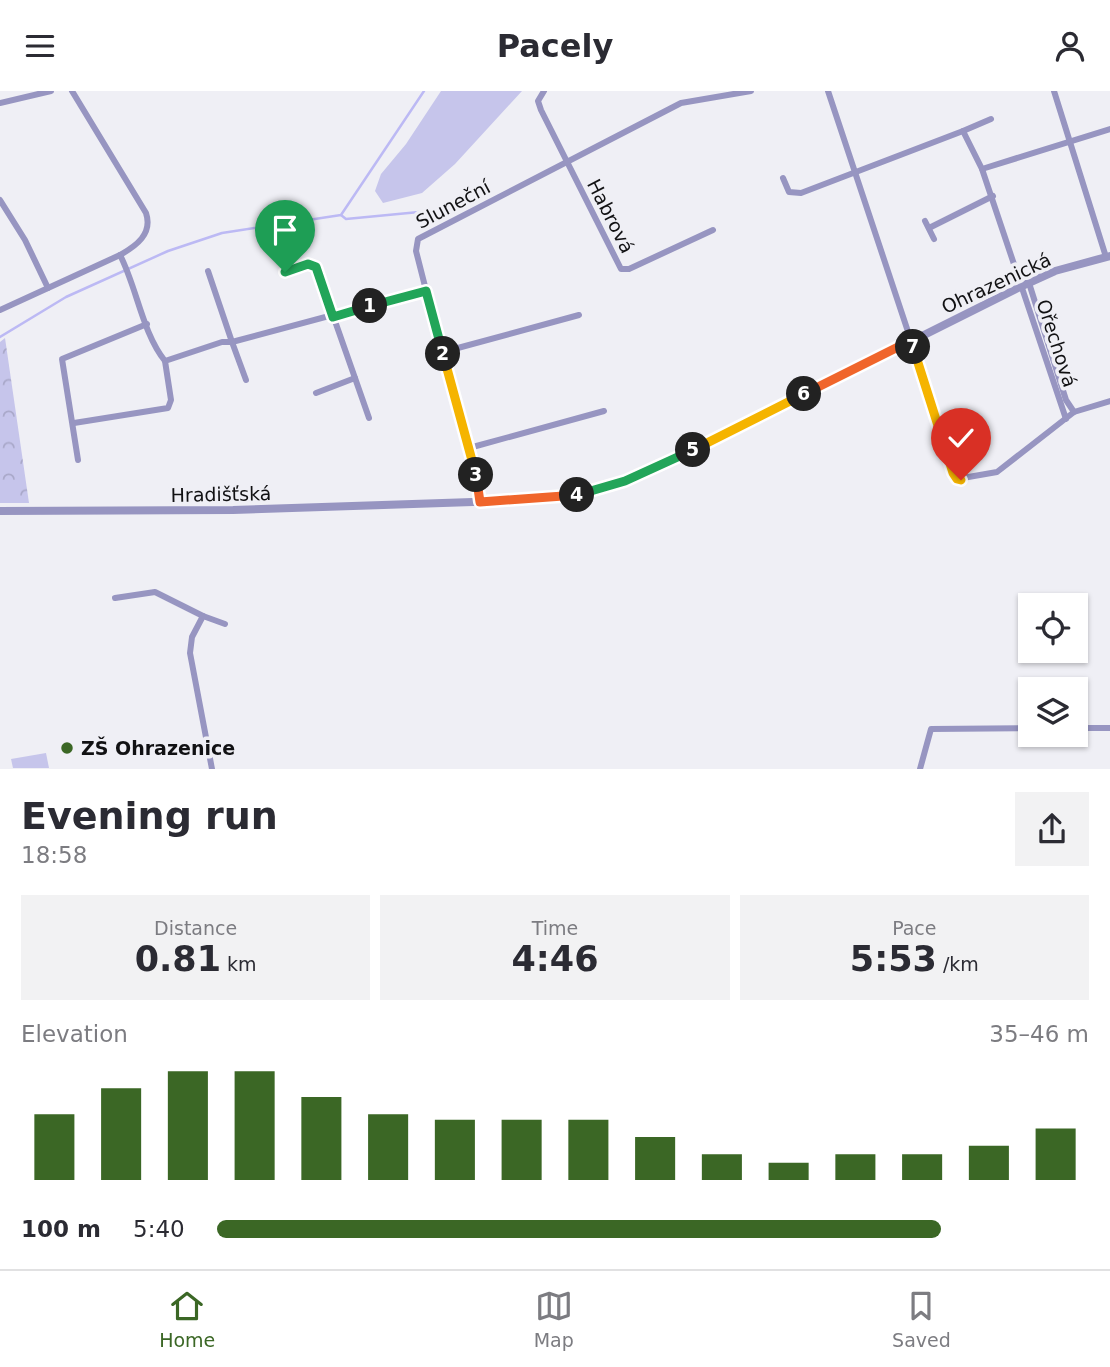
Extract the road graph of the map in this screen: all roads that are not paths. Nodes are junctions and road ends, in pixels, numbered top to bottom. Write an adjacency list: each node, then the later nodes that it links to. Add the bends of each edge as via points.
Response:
1 (51, 91): 7 (street)
2 (72, 91): 22 (street, via 146,213 147,227 138,243)
3 (544, 91): 12 (street, via 539,105)
4 (751, 91): 12 (street, Sluneční, via 685,102)
5 (828, 91): 14 (street)
6 (1055, 91): 11 (street)
7 (0, 103)
8 (991, 120): 10 (street)
9 (1110, 129): 11 (street)
10 (963, 131): 13 (street, Ořechová); 14 (street)
11 (1071, 139): 13 (street); 23 (street)
12 (566, 163): 20 (street, Habrová, via 621,269); 28 (street, Sluneční, via 418,239 416,251)
13 (982, 169): 16 (street, Ořechová)
14 (855, 173): 15 (street, via 796,194 789,192); 33 (street)
15 (783, 178)
16 (993, 196): 19 (street); 26 (street, Ořechová)
17 (0, 200): 27 (street)
18 (925, 221): 19 (street)
19 (929, 228): 21 (street)
20 (713, 230)
21 (934, 239)
22 (120, 255): 27 (street); 32 (street)
23 (1108, 256): 26 (street, Ohrazenická)
24 (208, 271): 34 (street)
25 (285, 272): 31 (street, via 308,264 316,267)
26 (1025, 284): 33 (street, Ohrazenická); 42 (street, Ořechová); 44 (street, Ořechová)
27 (48, 288): 29 (street)
28 (426, 291): 31 (street); 35 (street, Sluneční)
29 (0, 310)
30 (579, 315): 35 (street)
31 (333, 317): 34 (street); 37 (street)
32 (147, 324): 36 (street); 45 (street, via 62,359)
33 (910, 341): 44 (street, via 957,479 997,472); 48 (street, Ohrazenická, via 617,484 577,495)
34 (232, 342): 36 (street); 38 (street)
35 (443, 352): 46 (street, Sluneční)
36 (165, 361): 45 (street, via 171,400 168,408)
37 (355, 378): 39 (street); 43 (street)
38 (246, 380)
39 (316, 393)
40 (1110, 401): 42 (street)
41 (604, 411): 46 (street)
42 (1073, 412): 44 (street)
43 (369, 418)
44 (1066, 419)
45 (74, 423): 47 (street)
46 (469, 448): 48 (street, Sluneční)
47 (78, 460)
48 (480, 502): 49 (street, Hradišťská, via 233,510)
49 (0, 510)
50 (115, 599): 51 (street, via 155,592)
51 (203, 616): 52 (street); 56 (street, via 190,653)
52 (225, 624)
53 (1110, 727): 55 (street)
54 (1018, 728): 57 (street, via 931,729)
55 (1088, 728)
56 (212, 768)
57 (920, 768)

